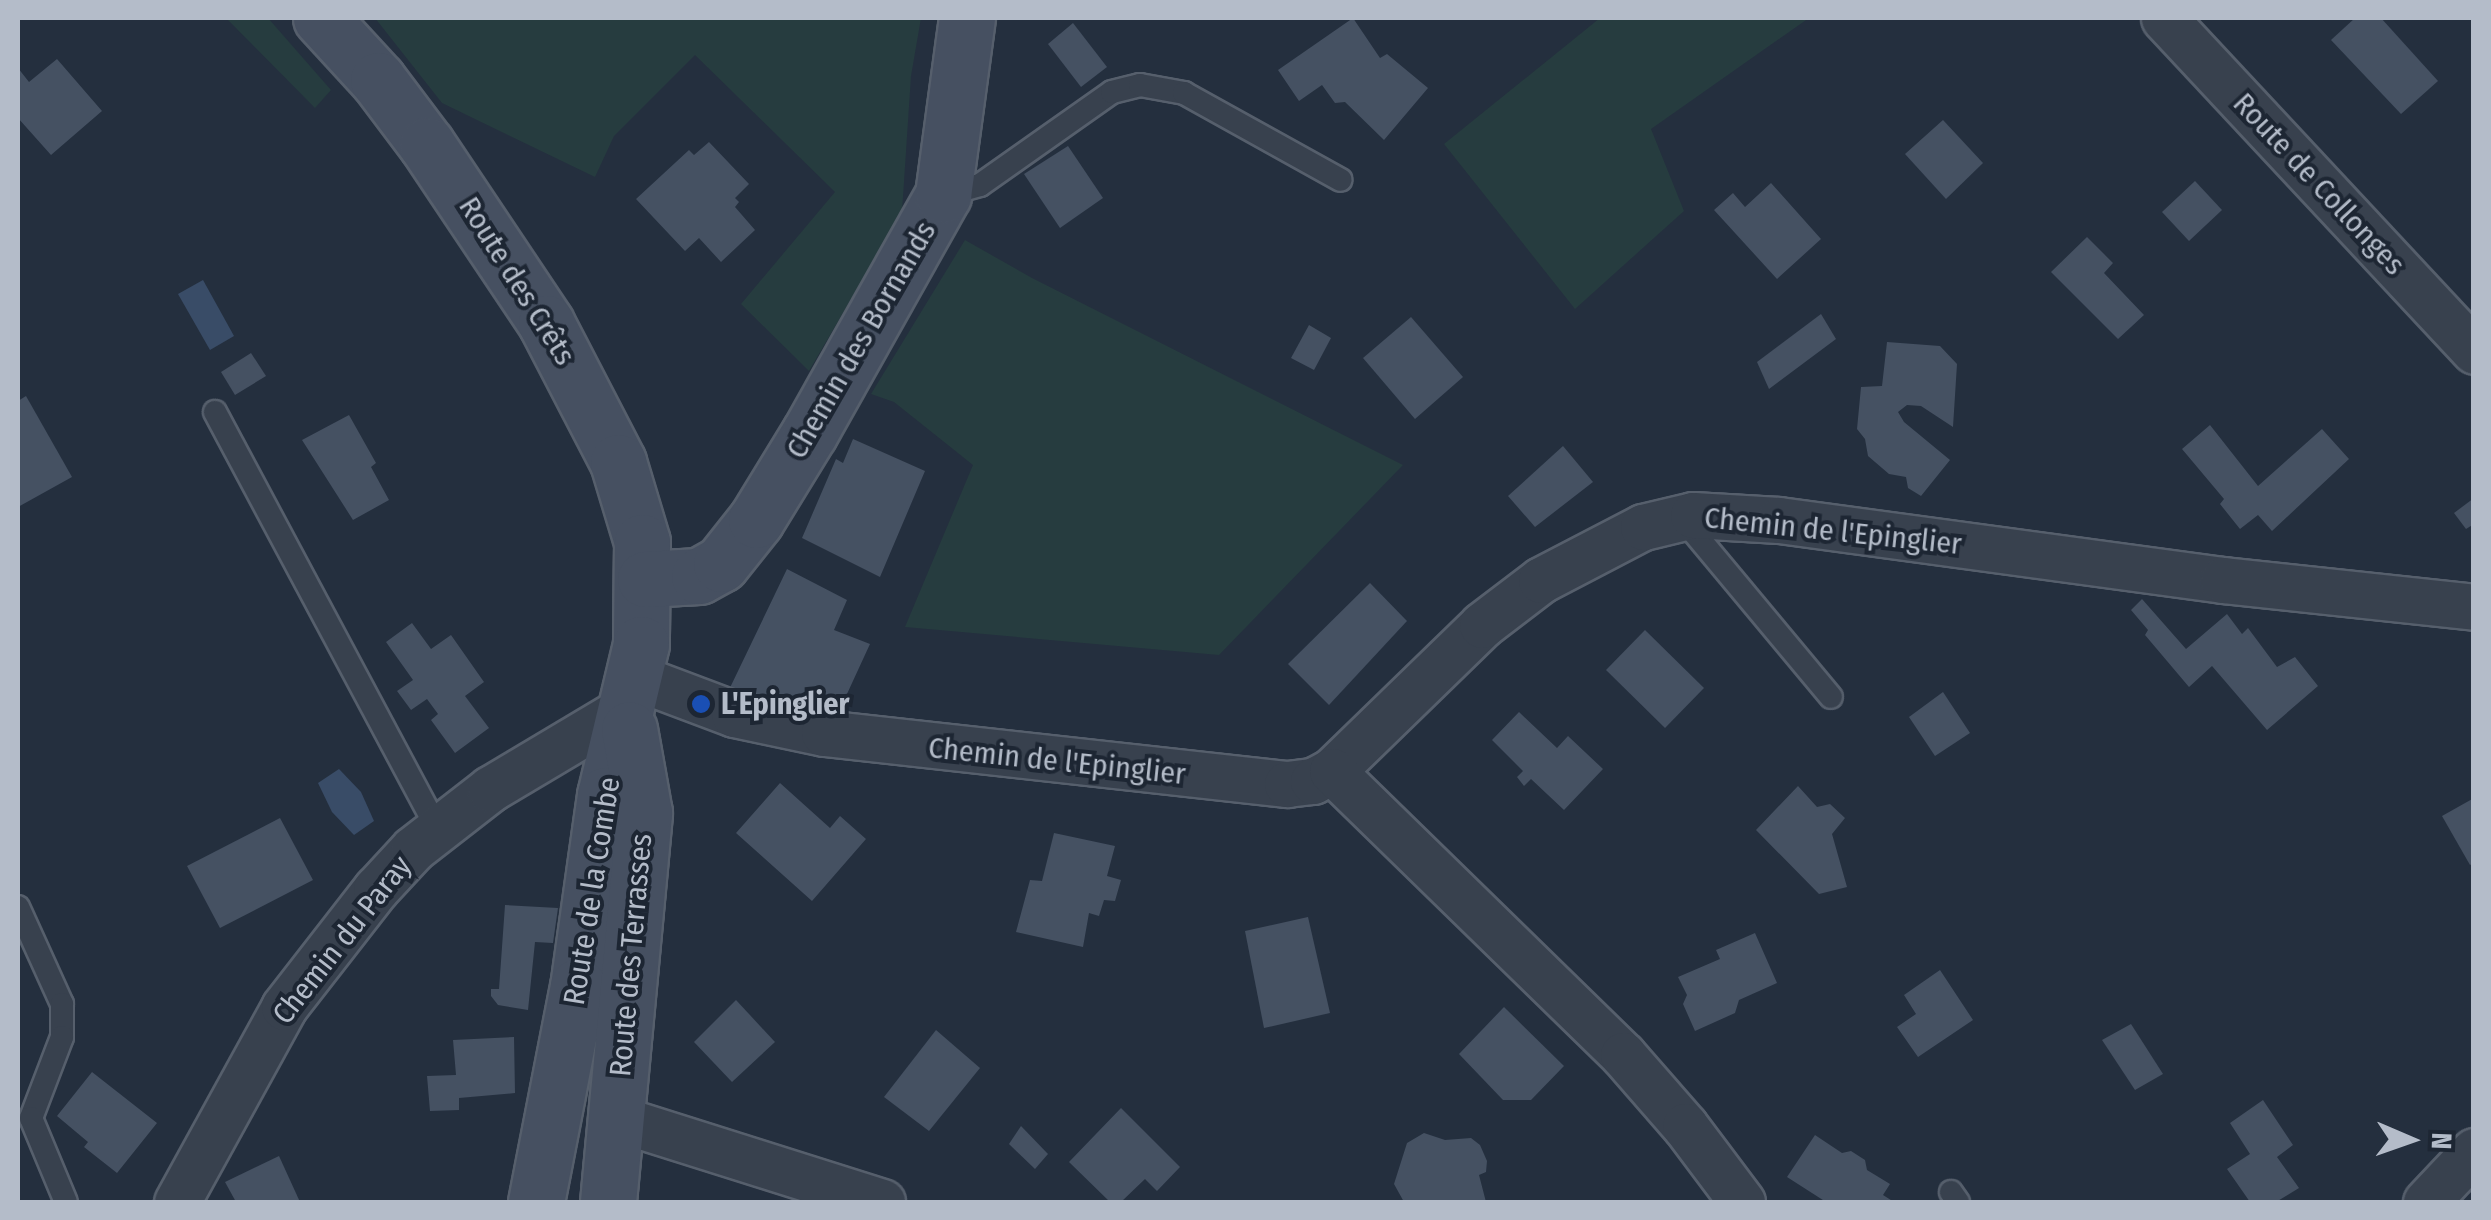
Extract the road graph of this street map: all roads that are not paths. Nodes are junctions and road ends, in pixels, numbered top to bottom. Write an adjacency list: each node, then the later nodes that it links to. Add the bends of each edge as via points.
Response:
1 (321, 18): 9 (street, Route des Crêts, via 427,145 569,362 634,506)
2 (967, 18): 5 (street, Chemin des Bornands)
3 (2164, 18): 6 (street, Route de Collonges)
4 (1341, 180): 5 (lane, via 1184,93 1140,85 1112,92 980,186)
5 (943, 195): 9 (street, Chemin des Bornands, via 810,432 730,556 698,576)
6 (2474, 352)
7 (215, 412): 14 (lane)
8 (1681, 516): 10 (street, Chemin de l'Epinglier, via 1780,520); 12 (lane); 13 (street, Chemin de l'Epinglier, via 1611,541 1515,598)
9 (645, 580): 11 (street, Route de la Combe, via 641,644)
10 (2474, 607)
11 (629, 692): 13 (street, Chemin de l'Epinglier, via 896,744 1246,782 1300,783); 14 (street, Chemin du Paray); 16 (street, Route des Terrasses, via 644,813); 20 (street, Route de la Combe)
12 (1831, 697)
13 (1332, 771): 23 (street, via 1623,1055)
14 (438, 829): 19 (street, Chemin du Paray, via 376,889 284,1006)
15 (18, 906): 18 (lane, via 62,1004 62,1037 31,1118)
16 (616, 1118): 21 (street, Route des Terrasses); 22 (street)
17 (2474, 1151): 24 (street)
18 (66, 1202)
19 (177, 1202)
20 (536, 1202)
21 (608, 1202)
22 (882, 1202)
23 (1742, 1202)
24 (2426, 1202)

